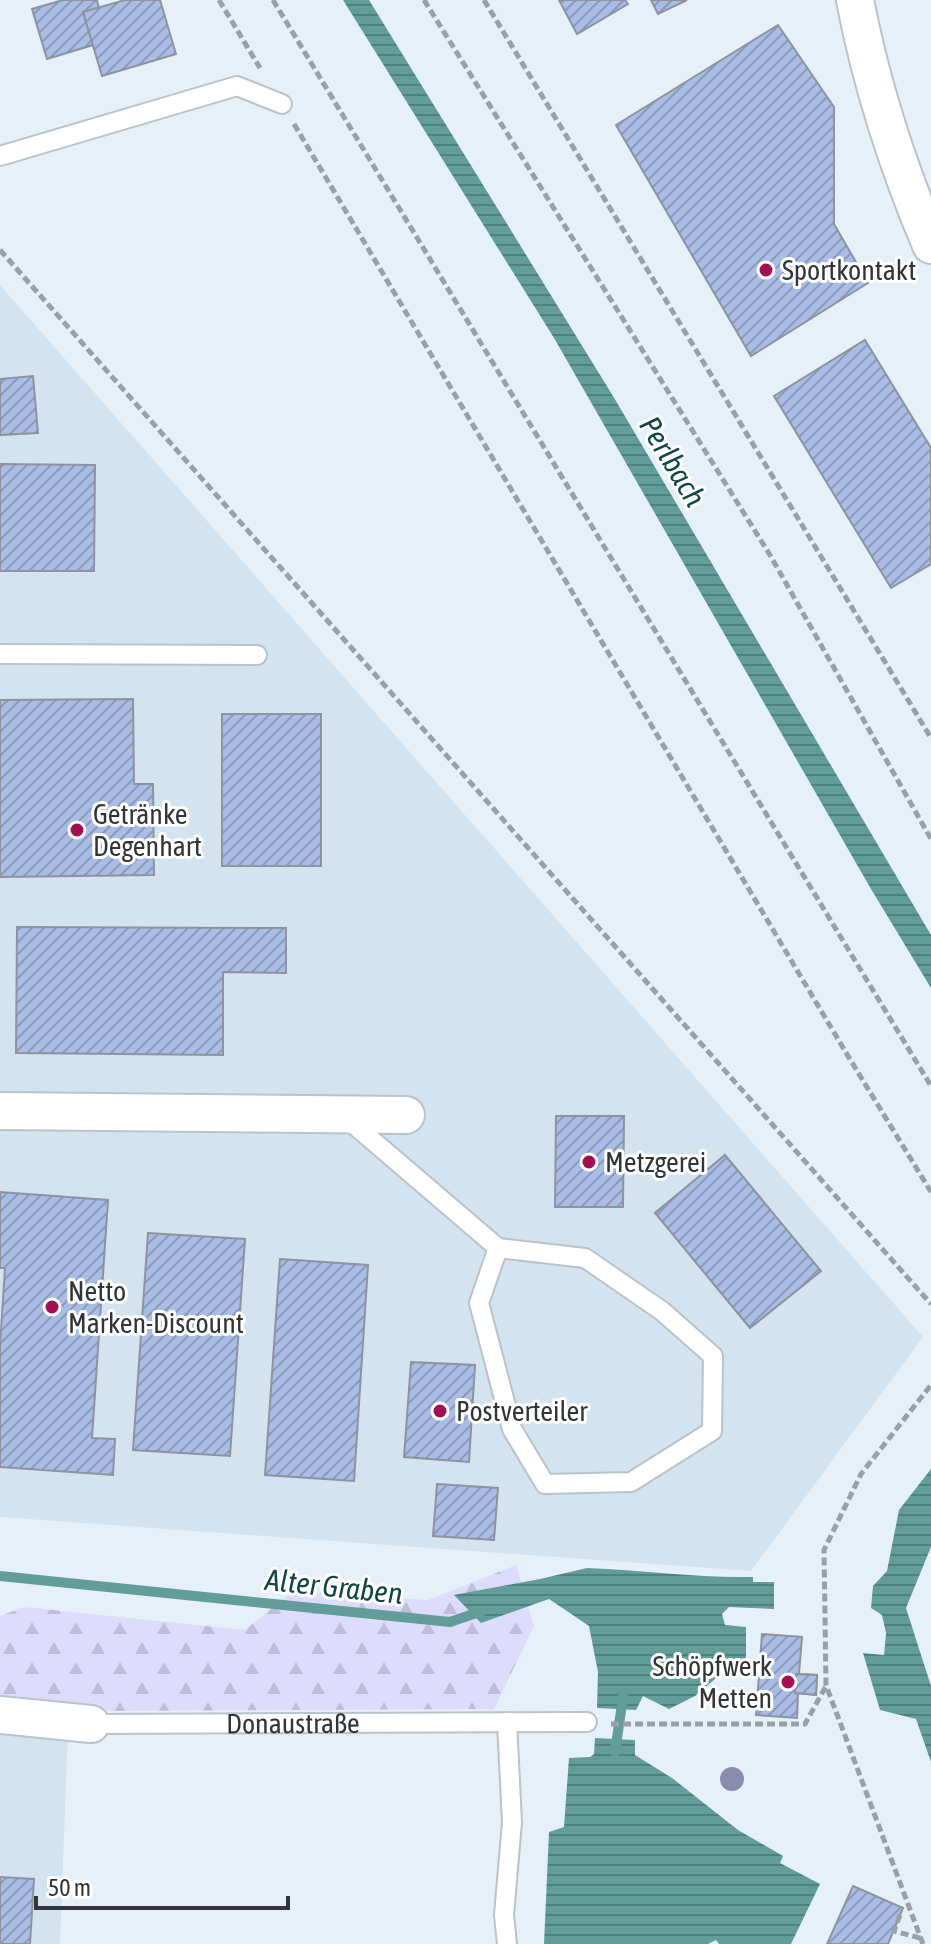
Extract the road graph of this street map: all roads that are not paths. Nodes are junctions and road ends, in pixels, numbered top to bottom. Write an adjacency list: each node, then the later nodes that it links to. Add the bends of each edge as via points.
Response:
1 (855, 0): 4 (street, via 909,193)
2 (282, 104): 3 (lane, via 237,86)
3 (0, 156)
4 (931, 245)
5 (0, 654): 6 (lane)
6 (257, 655)
7 (0, 1111): 8 (street)
8 (343, 1115): 9 (street); 10 (lane)
9 (406, 1115)
10 (498, 1248): 10 (lane, via 585,1258 662,1311 713,1356 712,1431 631,1482 545,1484 512,1429 479,1303)
11 (0, 1715): 14 (street, Donaustraße)
12 (507, 1722): 13 (lane, Donaustraße); 14 (lane, Donaustraße); 15 (lane, via 512,1822 504,1915)
13 (587, 1722)
14 (91, 1724)
15 (507, 1944)

